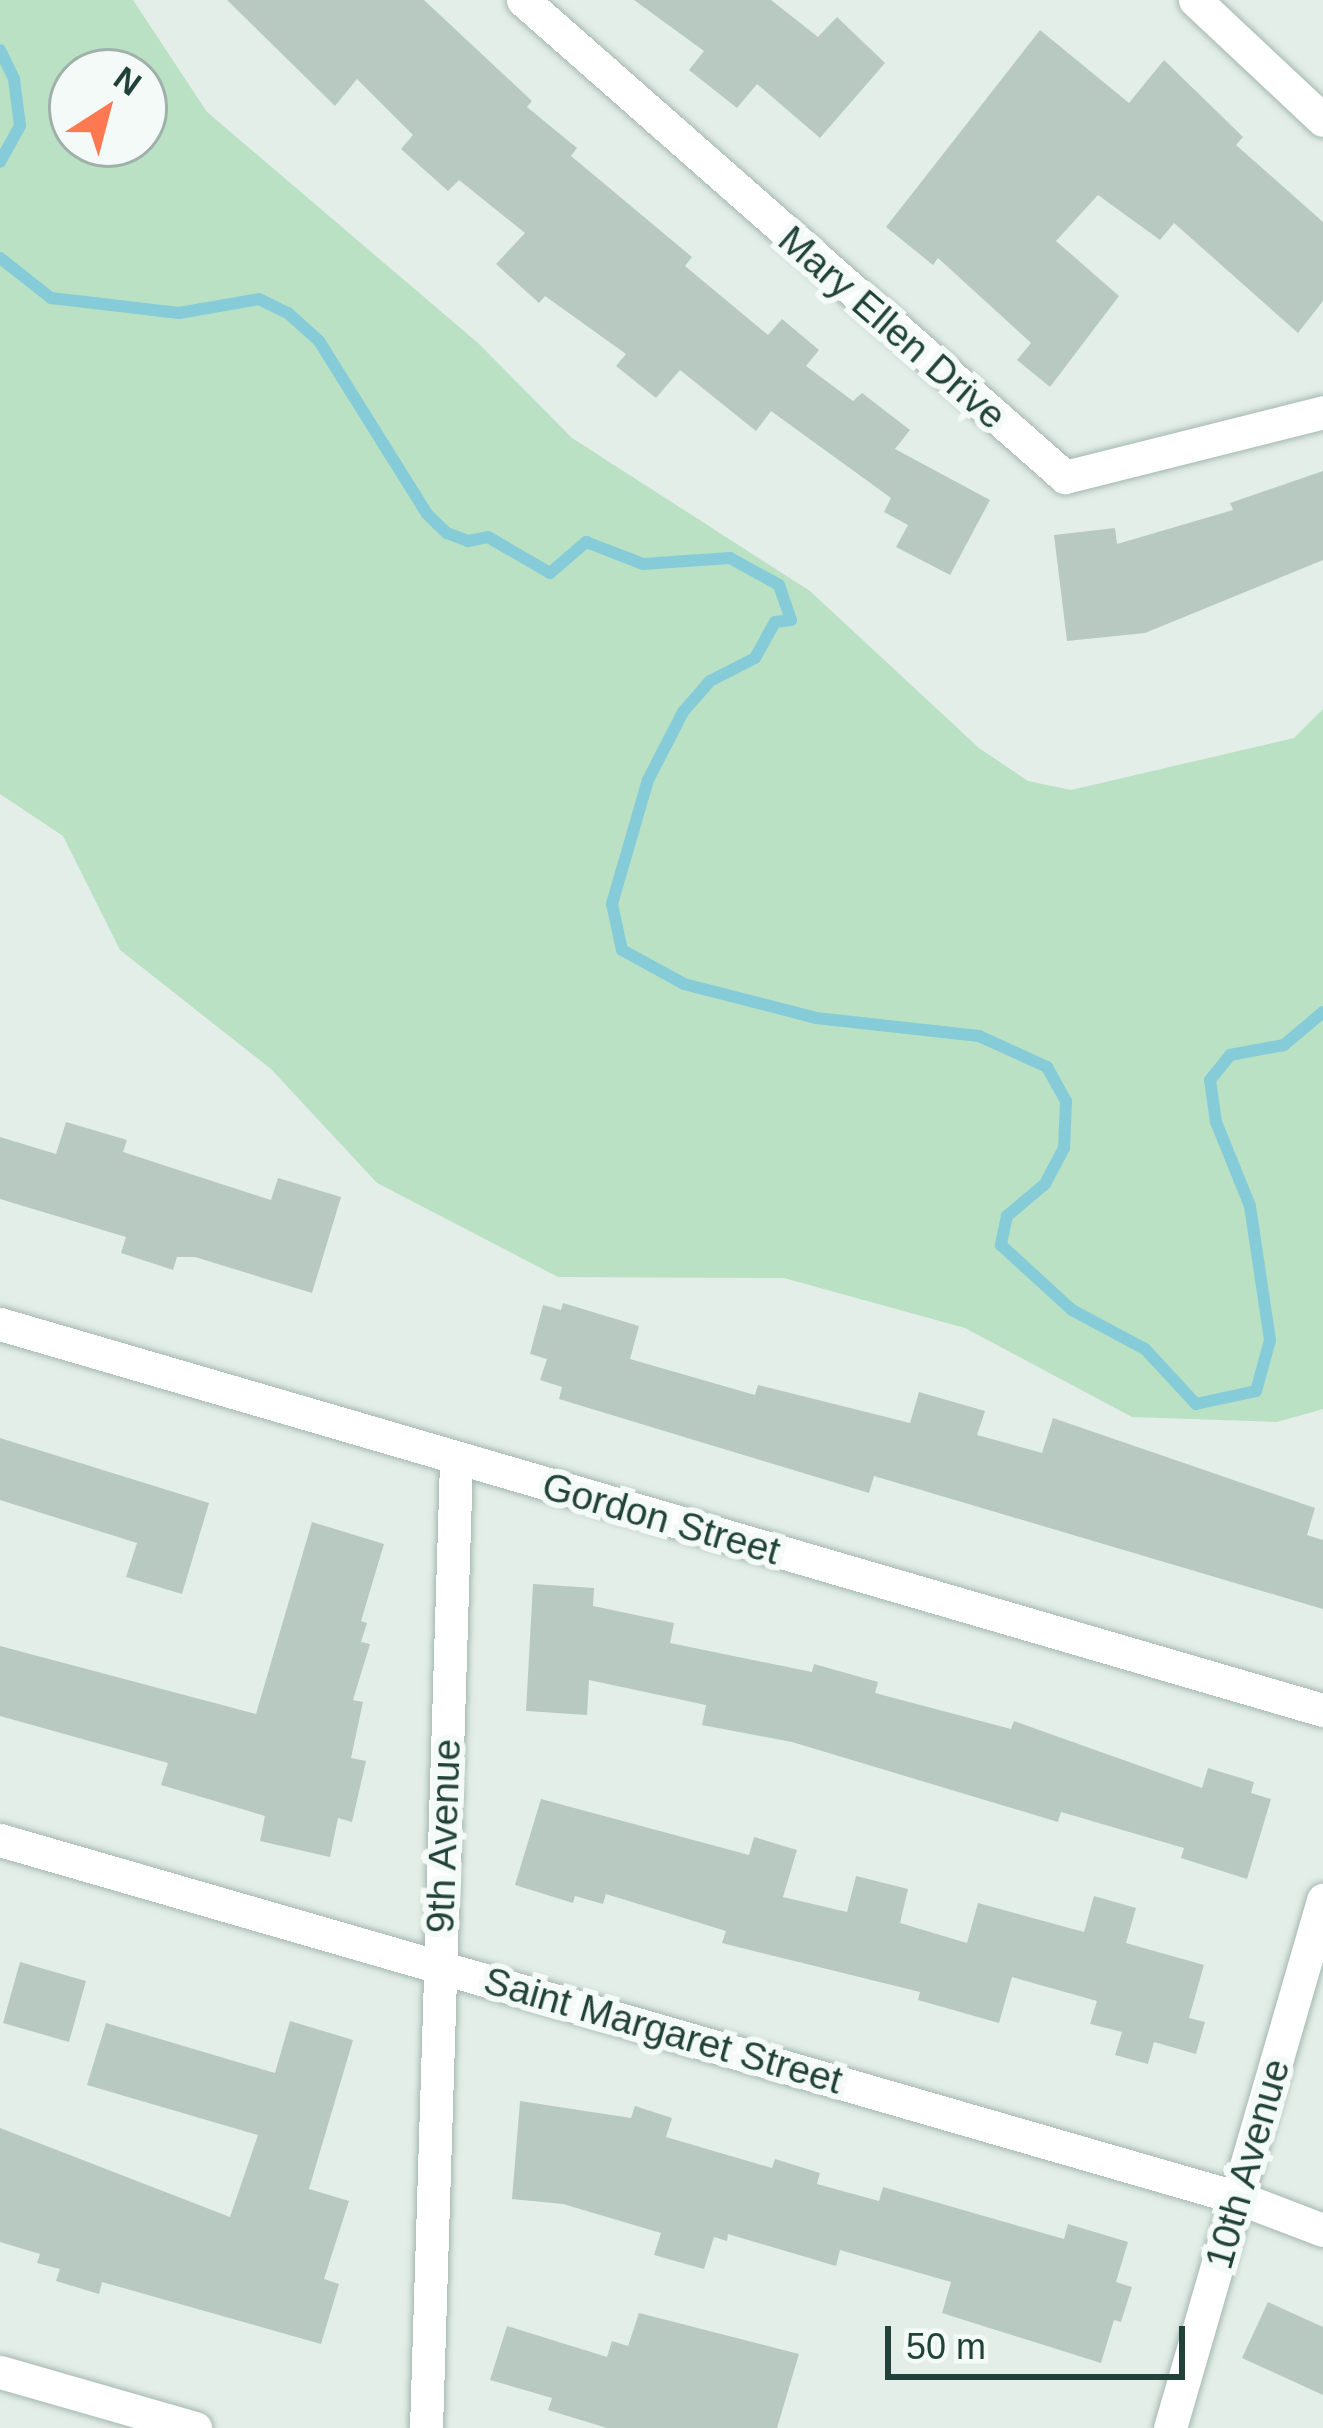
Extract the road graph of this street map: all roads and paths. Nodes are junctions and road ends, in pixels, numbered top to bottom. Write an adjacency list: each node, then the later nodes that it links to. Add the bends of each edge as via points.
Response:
1 (523, 0): 4 (street, Mary Ellen Drive, via 1064,477)
2 (1195, 0): 3 (street)
3 (1323, 120)
4 (1323, 412)
5 (0, 1324): 6 (street, Gordon Street)
6 (456, 1460): 7 (street, Gordon Street); 10 (street, 9th Avenue)
7 (1323, 1710)
8 (0, 1840): 10 (street, Saint Margaret Street)
9 (1323, 1900): 11 (street, 10th Avenue)
10 (440, 1967): 11 (street, Saint Margaret Street); 15 (street, 9th Avenue)
11 (1239, 2198): 12 (street, Saint Margaret Street); 16 (street, 10th Avenue)
12 (1323, 2230)
13 (0, 2372): 14 (street)
14 (195, 2428)
15 (426, 2428)
16 (1171, 2428)

